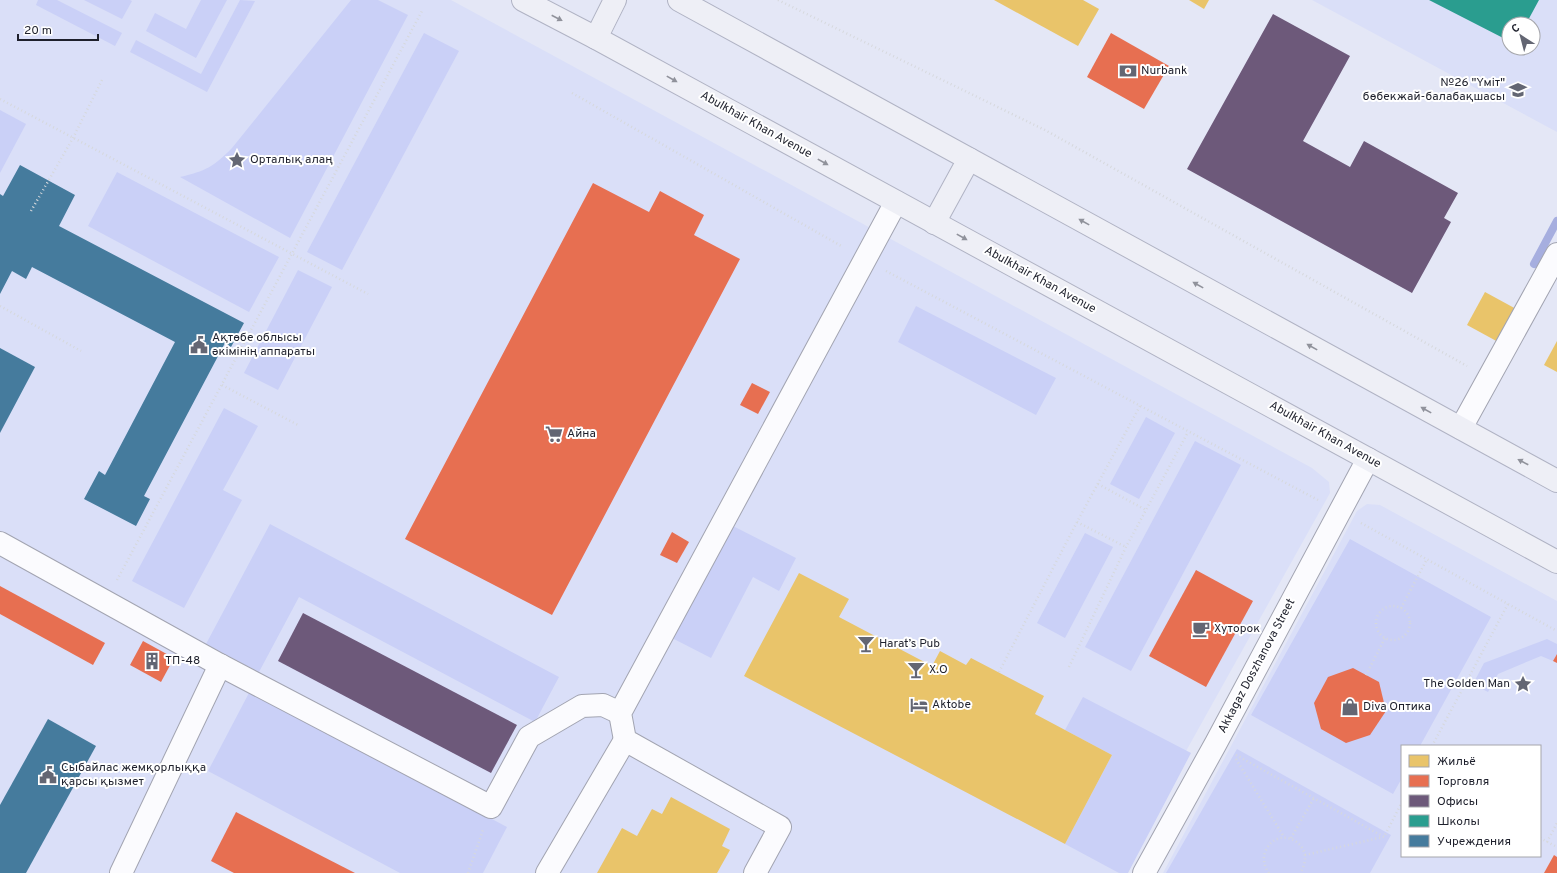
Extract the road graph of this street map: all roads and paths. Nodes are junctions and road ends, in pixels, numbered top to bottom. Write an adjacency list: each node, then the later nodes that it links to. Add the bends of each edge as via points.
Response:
1 (523, 0): 6 (main road, Abulkhair Khan Avenue, one-way to 6)
2 (615, 0): 6 (main road)
3 (679, 0): 11 (main road)
4 (778, 0): 21 (path, via 1044,130)
5 (422, 11): 15 (path)
6 (596, 38): 12 (main road, Abulkhair Khan Avenue, one-way to 12)
7 (103, 78): 10 (path)
8 (572, 93): 17 (path)
9 (0, 99): 10 (path)
10 (73, 138): 13 (path); 15 (path)
11 (969, 159): 14 (main road); 25 (main road, one-way to 11)
12 (896, 202): 14 (main road, Abulkhair Khan Avenue); 17 (street)
13 (31, 211)
14 (934, 223): 27 (main road, Abulkhair Khan Avenue, one-way to 27)
15 (292, 254): 18 (path); 22 (path)
16 (1557, 254): 21 (street)
17 (864, 259): 23 (path); 46 (street)
18 (368, 294)
19 (0, 306): 20 (path)
20 (81, 351)
21 (1488, 378): 25 (street)
22 (222, 385): 24 (path); 37 (path)
23 (1140, 406): 26 (path); 29 (path)
24 (298, 425)
25 (1461, 428): 28 (main road, one-way to 25)
26 (1188, 432): 30 (path); 31 (path)
27 (1368, 459): 31 (street, Akkagaz Doszhanova Street); 36 (main road, Abulkhair Khan Avenue)
28 (1557, 480)
29 (1098, 484): 30 (path); 32 (path)
30 (1146, 510): 34 (path)
31 (1340, 511): 35 (path); 64 (street, Akkagaz Doszhanova Street)
32 (1077, 522): 34 (path); 44 (path)
33 (0, 543): 37 (street)
34 (1126, 547): 43 (path)
35 (1427, 559): 38 (path); 39 (path)
36 (1557, 562)
37 (105, 601): 42 (street)
38 (1508, 604): 40 (path); 48 (path)
39 (1401, 608): 41 (path, via 1384,608 1377,617 1377,628); 41 (path, via 1409,616 1408,632 1400,639)
40 (1557, 631)
41 (1385, 638): 45 (path)
42 (220, 665): 51 (street); 60 (street)
43 (1069, 667)
44 (999, 672)
45 (1366, 675)
46 (620, 713): 47 (street); 51 (street, via 603,705 582,706 529,737)
47 (626, 740): 62 (street); 63 (street, via 780,827)
48 (1433, 745)
49 (1314, 798): 53 (path, via 1232,753); 54 (path); 55 (path)
50 (1401, 804): 54 (path)
51 (491, 807): 61 (path)
52 (1557, 823): 57 (path)
53 (1284, 837): 55 (path); 65 (path, via 1272,842 1264,853 1263,860)
54 (1384, 837): 59 (path)
55 (1291, 838): 59 (path, via 1302,846)
56 (1541, 839): 57 (path)
57 (1547, 842): 58 (path)
58 (1557, 847)
59 (1305, 855): 66 (path)
60 (121, 873)
61 (468, 873)
62 (547, 873)
63 (755, 873)
64 (1144, 873)
65 (1269, 873)
66 (1301, 873)

